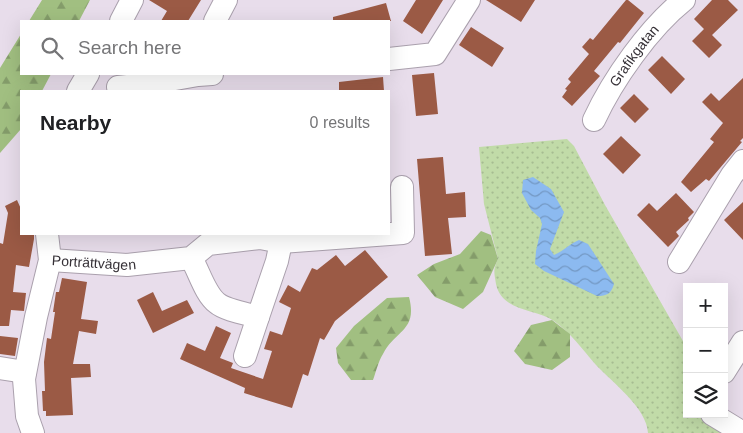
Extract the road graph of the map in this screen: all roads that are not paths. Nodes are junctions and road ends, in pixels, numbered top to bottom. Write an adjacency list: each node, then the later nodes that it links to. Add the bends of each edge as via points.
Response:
1 (132, 0): 5 (street)
2 (226, 0): 6 (street)
3 (469, 0): 7 (street, via 435,54)
4 (684, 0): 12 (street, Grafikgatan, via 641,44 602,101)
5 (122, 20)
6 (216, 20)
7 (390, 59)
8 (87, 75): 11 (street)
9 (197, 75): 10 (street)
10 (118, 86)
11 (79, 90)
12 (594, 120)
13 (743, 161): 21 (street)
14 (402, 187): 15 (street, Porträttvägen, via 403,233)
15 (390, 234)
16 (47, 235): 20 (street)
17 (376, 235): 18 (street, Porträttvägen)
18 (281, 242): 19 (street, Porträttvägen, via 260,238 208,244); 22 (street)
19 (191, 258): 20 (street, Porträttvägen, via 127,265); 22 (street, via 210,296 218,304)
20 (50, 260): 27 (street, Porträttvägen)
21 (679, 262)
22 (258, 317): 24 (street)
23 (743, 342): 25 (street)
24 (245, 356)
25 (728, 366)
26 (0, 368): 27 (street)
27 (25, 372): 29 (street, Porträttvägen, via 27,416)
28 (718, 418): 30 (street)
29 (33, 433)
30 (742, 433)

